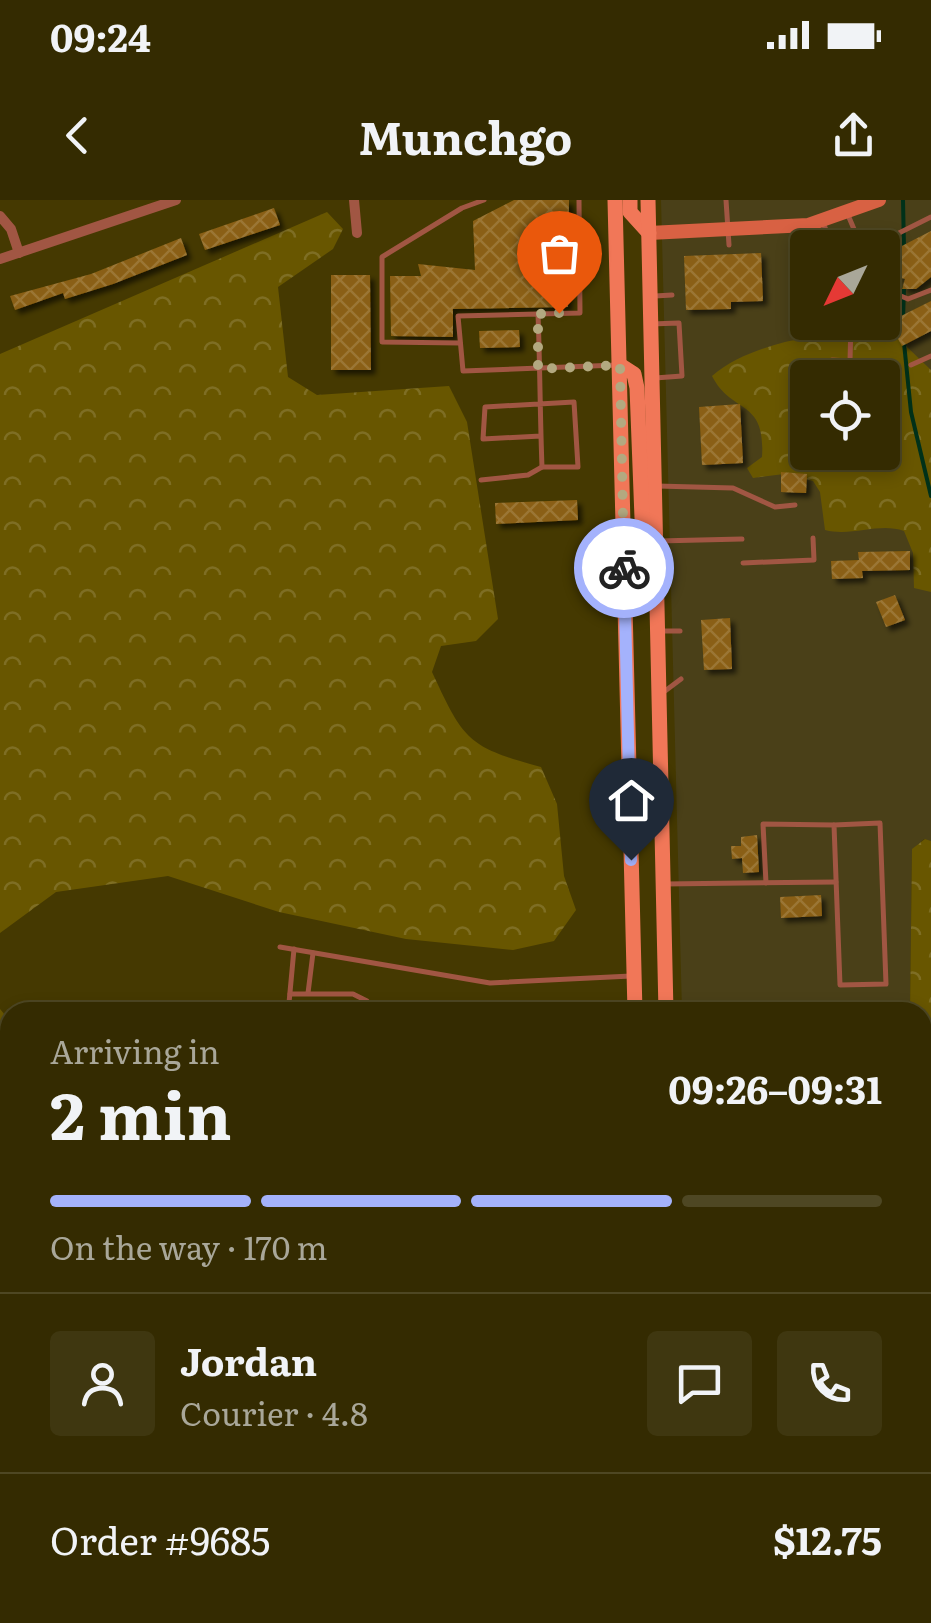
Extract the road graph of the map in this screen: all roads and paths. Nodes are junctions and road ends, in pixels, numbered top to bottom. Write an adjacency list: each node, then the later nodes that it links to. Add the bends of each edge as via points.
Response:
1 (176, 200): 20 (street)
2 (354, 200): 16 (street)
3 (484, 200): 28 (lane, via 382,257 382,342)
4 (579, 200): 26 (lane, via 580,312)
5 (614, 200): 30 (main road)
6 (630, 200): 18 (main road, via 630,212)
7 (648, 200): 18 (main road)
8 (726, 200): 19 (lane)
9 (879, 200): 10 (street)
10 (847, 212): 13 (street); 15 (lane)
11 (0, 216): 20 (street)
12 (931, 217): 17 (lane)
13 (822, 221): 14 (lane); 19 (street)
14 (826, 230)
15 (856, 230)
16 (357, 232)
17 (900, 232)
18 (650, 234): 19 (street); 25 (main road)
19 (729, 238)
20 (19, 253): 21 (street)
21 (0, 259)
22 (931, 290): 24 (lane)
23 (672, 295): 25 (lane)
24 (900, 296)
25 (650, 297): 27 (main road)
26 (538, 314): 28 (lane, via 458,316); 32 (lane)
27 (651, 324): 33 (main road); 33 (lane, via 679,323 682,376)
28 (460, 342): 32 (lane, via 463,371)
29 (931, 356): 31 (lane)
30 (620, 365): 32 (lane); 42 (main road, via 634,374 637,388 642,518); 55 (main road)
31 (912, 366)
32 (538, 369): 34 (lane)
33 (652, 378): 38 (main road)
34 (538, 404): 35 (lane); 35 (lane, via 485,407 483,439); 36 (lane, via 574,402 578,408 578,467)
35 (540, 436): 36 (lane)
36 (542, 467): 37 (lane)
37 (481, 480)
38 (654, 486): 39 (lane, via 733,488 775,507); 42 (main road)
39 (795, 505)
40 (813, 538): 43 (lane, via 814,560)
41 (742, 539): 42 (lane)
42 (655, 540): 44 (main road)
43 (743, 563)
44 (656, 631): 45 (lane); 47 (main road)
45 (680, 631)
46 (681, 679): 47 (lane)
47 (658, 695): 51 (main road)
48 (834, 825): 49 (lane); 49 (lane, via 880,823 886,984 840,986); 50 (lane, via 763,824)
49 (836, 882): 50 (lane)
50 (766, 883): 51 (lane)
51 (663, 884): 61 (main road)
52 (280, 947): 53 (lane)
53 (294, 949): 54 (lane); 56 (lane)
54 (314, 952): 55 (lane, via 490,982); 57 (lane)
55 (634, 976): 60 (main road)
56 (290, 994): 57 (lane); 58 (lane)
57 (308, 994): 59 (lane)
58 (291, 1002)
59 (364, 1002)
60 (634, 1002)
61 (666, 1002)

